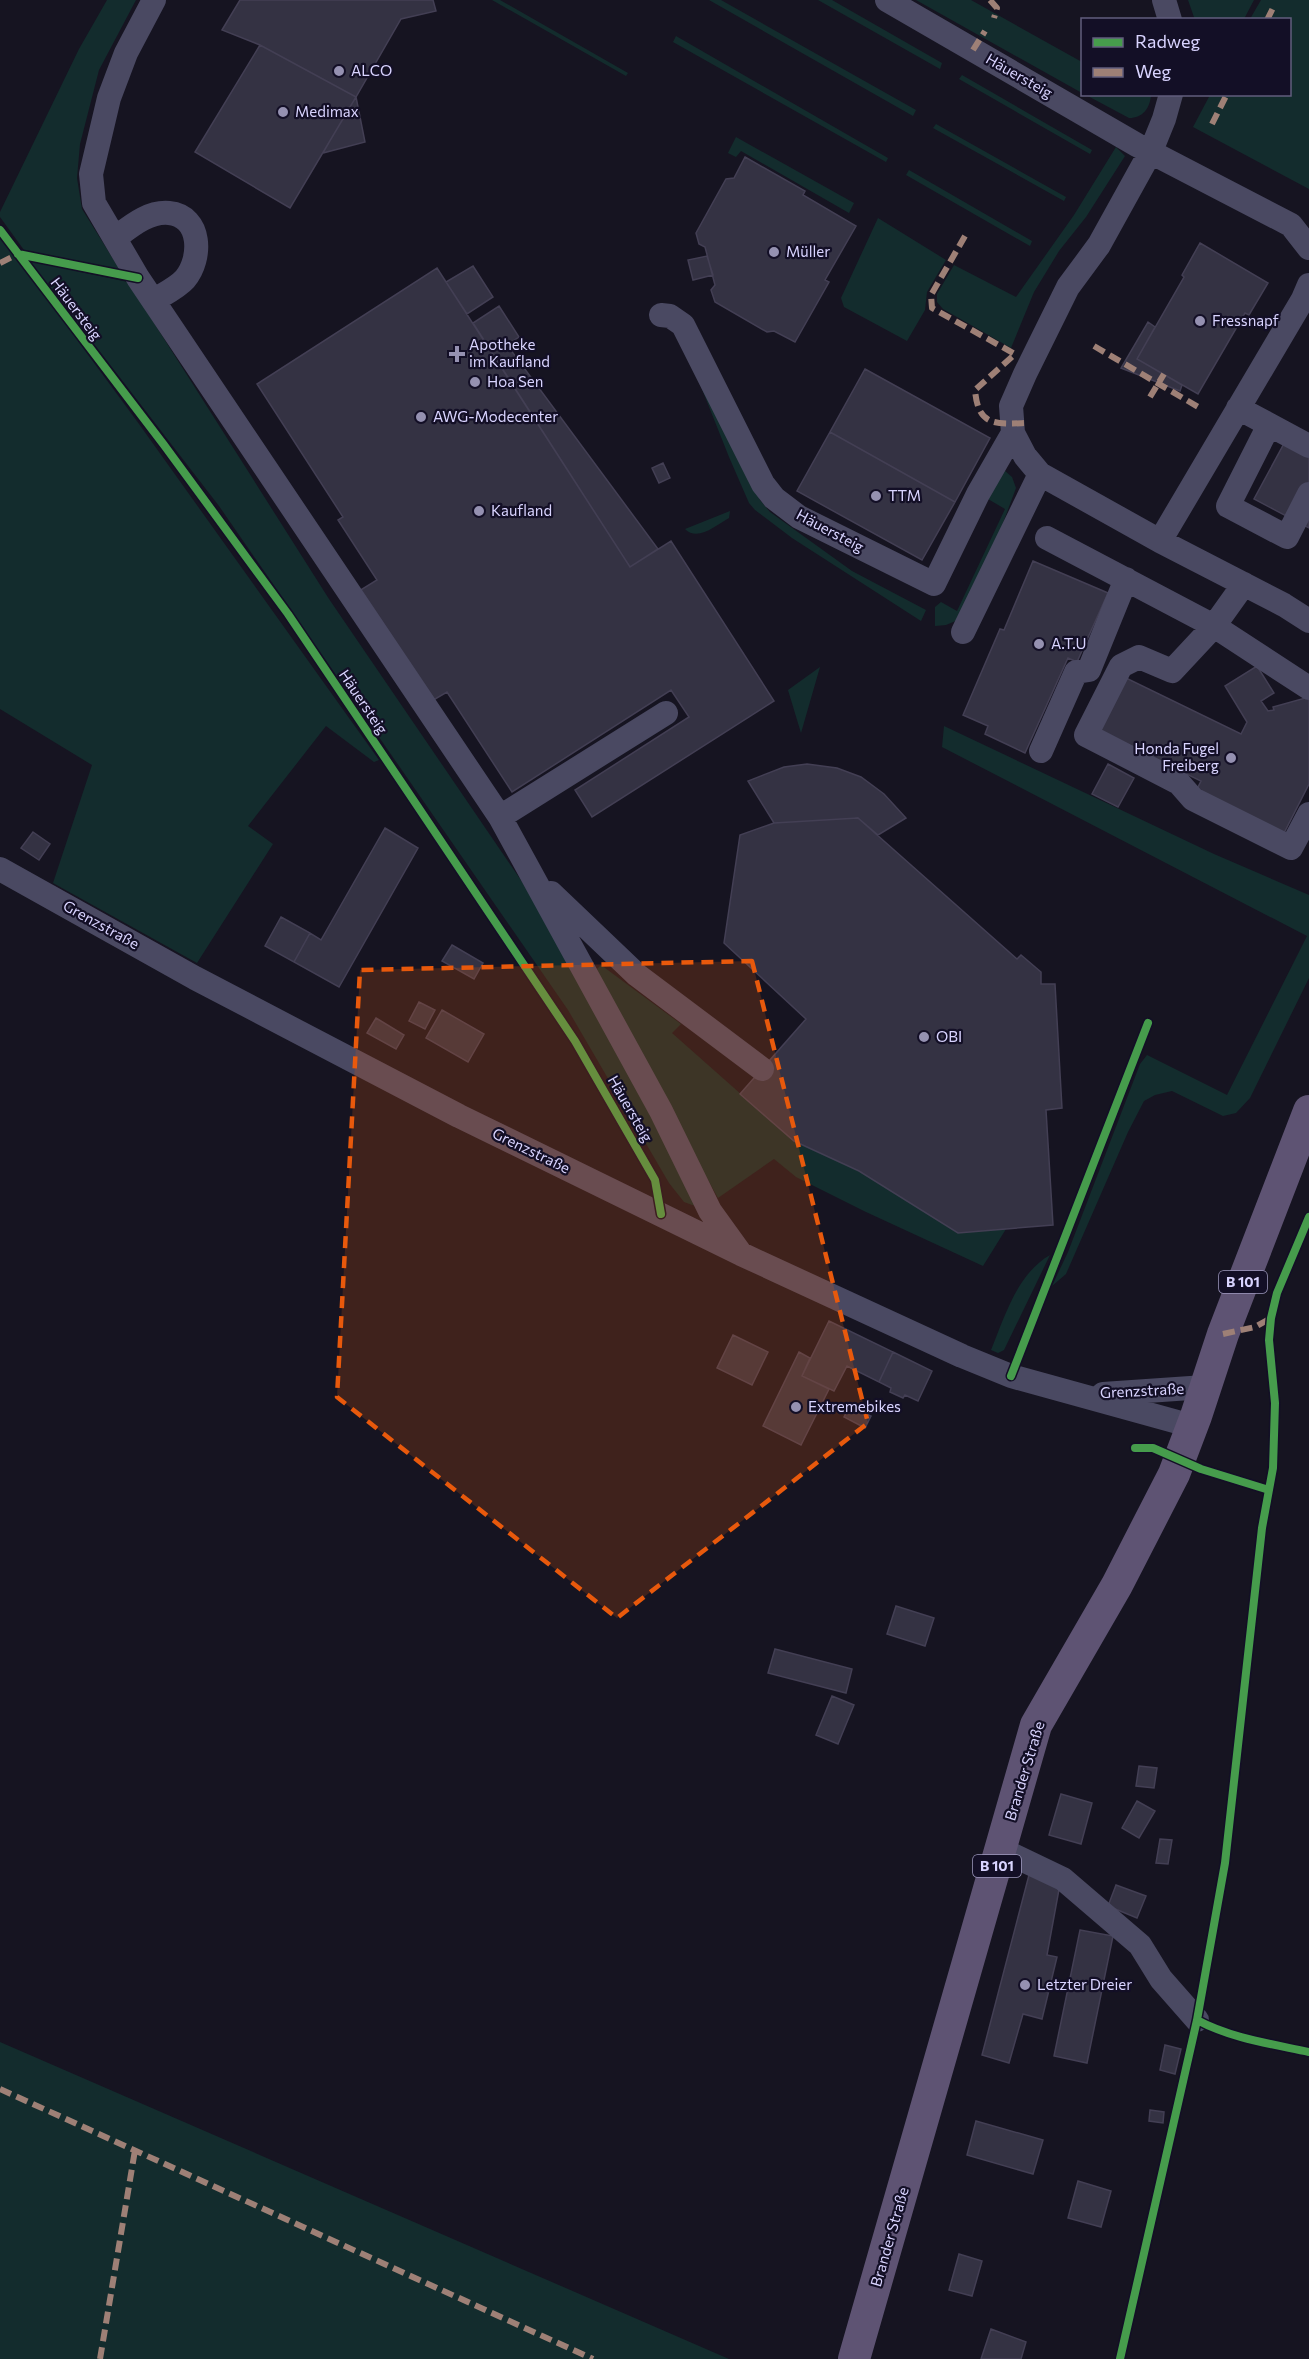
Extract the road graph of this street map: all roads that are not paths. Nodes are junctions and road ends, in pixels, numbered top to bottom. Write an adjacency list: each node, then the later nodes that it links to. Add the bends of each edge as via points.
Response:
1 (154, 0): 7 (street, Häuersteig, via 126,53 109,98 91,174 94,203)
2 (887, 0): 6 (street, Häuersteig)
3 (1164, 0): 4 (street)
4 (1169, 18)
5 (1170, 96): 6 (street)
6 (1151, 151): 8 (street, Häuersteig, via 1291,225); 14 (street, via 1099,245 1068,287 1025,374 1011,406)
7 (115, 238): 10 (street, Häuersteig); 10 (street, via 155,214 169,213 189,222 197,240 193,268 184,281)
8 (1309, 248)
9 (1309, 285): 12 (street)
10 (154, 300): 31 (street, Häuersteig)
11 (661, 315): 14 (street, Häuersteig, via 683,325 763,484 774,498 799,517 934,584)
12 (1238, 408): 13 (street); 19 (street)
13 (1269, 425): 15 (street); 17 (street, via 1228,506 1287,537)
14 (1013, 433): 16 (street)
15 (1309, 446)
16 (1040, 474): 19 (street); 26 (street)
17 (1309, 495)
18 (1047, 538): 20 (street)
19 (1160, 541): 21 (street)
20 (1126, 579): 25 (street); 29 (street, via 1089,670 1076,672)
21 (1244, 584): 22 (street); 25 (street)
22 (1284, 605): 23 (street); 24 (street)
23 (1309, 614)
24 (1309, 621)
25 (1214, 626): 27 (street); 30 (street, via 1172,671 1139,657 1121,666 1086,735 1179,783 1193,799 1291,848)
26 (963, 632)
27 (1309, 688)
28 (666, 713): 31 (street)
29 (1041, 751)
30 (1309, 814)
31 (500, 817): 33 (street, Häuersteig)
32 (0, 869): 36 (street, Grenzstraße, via 195,978 459,1116)
33 (534, 877): 34 (street, via 637,975); 36 (street, Häuersteig, via 661,1111 710,1211)
34 (762, 1069)
35 (1309, 1111): 37 (main road, Brander Straße / B 101)
36 (741, 1254): 38 (street, Grenzstraße, via 971,1360)
37 (1205, 1387): 38 (street, Grenzstraße); 39 (main road, Brander Straße / B 101)
38 (1079, 1395): 39 (street, Grenzstraße)
39 (1192, 1426): 40 (main road, Brander Straße / B 101, via 1174,1474 1122,1575 1036,1725)
40 (1002, 1850): 41 (street, via 1063,1879 1140,1945 1161,1979); 42 (main road, Brander Straße / B 101)
41 (1197, 2020)
42 (854, 2359)

